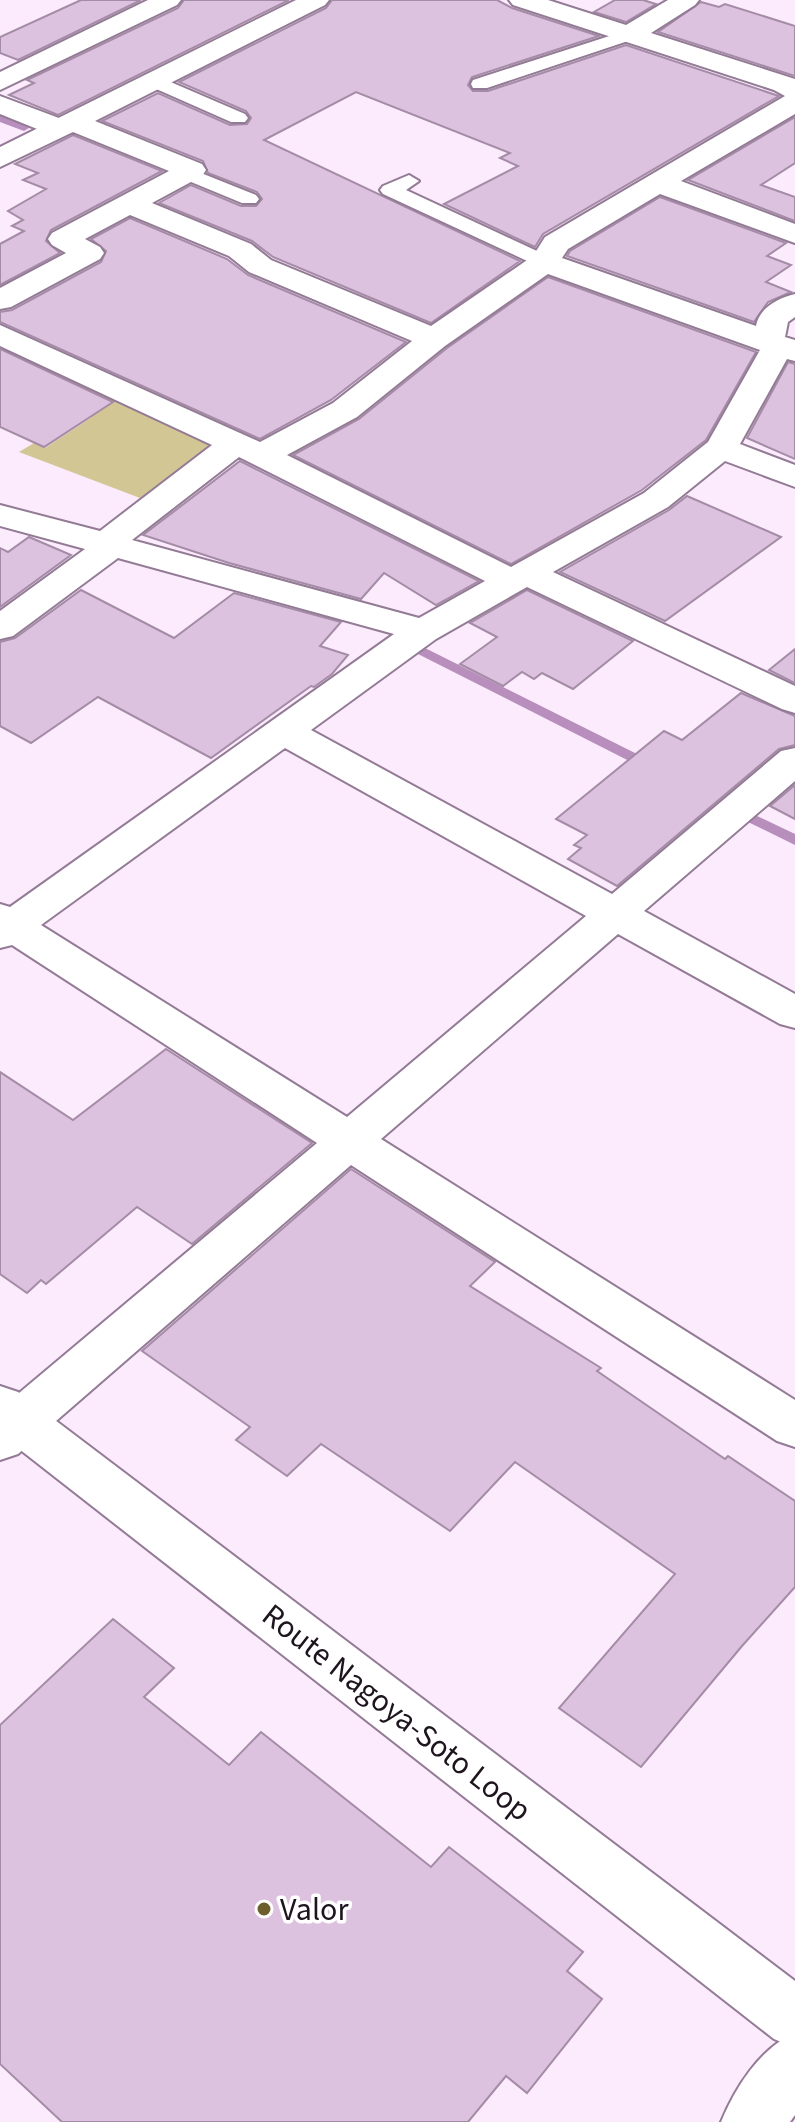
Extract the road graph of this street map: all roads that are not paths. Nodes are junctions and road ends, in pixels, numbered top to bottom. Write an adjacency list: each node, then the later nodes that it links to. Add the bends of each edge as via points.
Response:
1 (168, 0): 7 (street)
2 (316, 0): 6 (street)
3 (522, 0): 5 (street)
4 (686, 0): 5 (street)
5 (628, 35): 8 (lane); 9 (street)
6 (152, 80): 11 (lane); 12 (street)
7 (0, 82)
8 (480, 84)
9 (792, 90): 16 (street)
10 (0, 104): 12 (street)
11 (238, 118)
12 (63, 124): 13 (street); 14 (street, via 192,170)
13 (0, 158)
14 (186, 173): 17 (lane); 18 (street)
15 (409, 181): 20 (lane, via 390,190)
16 (659, 183): 19 (street); 20 (street, via 556,243)
17 (249, 199)
18 (129, 204): 21 (street, via 63,239 89,253); 24 (street)
19 (795, 234)
20 (545, 262): 24 (street); 25 (street)
21 (0, 300)
22 (795, 303): 25 (street, via 773,318)
23 (0, 334): 27 (street)
24 (434, 339): 27 (street, via 345,410)
25 (780, 347): 26 (street)
26 (721, 448): 28 (street); 31 (street, via 656,500)
27 (248, 450): 30 (street); 31 (street)
28 (795, 477)
29 (0, 515): 30 (street)
30 (108, 546): 32 (street); 33 (street)
31 (519, 577): 33 (street); 34 (street)
32 (0, 628)
33 (423, 631): 35 (street)
34 (795, 701)
35 (284, 731): 37 (street); 38 (street)
36 (795, 760): 37 (street)
37 (614, 914): 39 (street); 40 (street)
38 (4, 926): 40 (street)
39 (795, 1013)
40 (350, 1139): 41 (street); 42 (street)
41 (7, 1422): 43 (street, Route Nagoya-Soto Loop)
42 (795, 1426)
43 (795, 2018)
44 (795, 2064): 45 (street)
45 (752, 2122)

